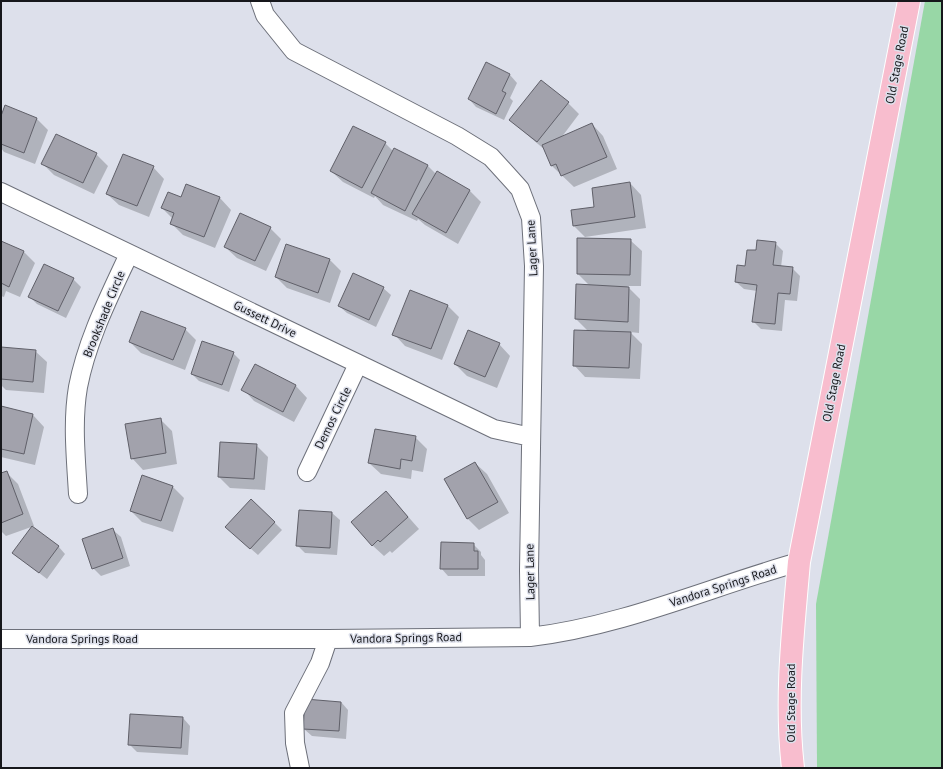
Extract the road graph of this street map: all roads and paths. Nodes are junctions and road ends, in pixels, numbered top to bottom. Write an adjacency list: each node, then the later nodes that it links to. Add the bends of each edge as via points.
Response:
1 (260, 1): 6 (street, Lager Lane, via 265,14 294,51 457,136 491,157 520,189 532,218 534,266)
2 (910, 1): 9 (main road, Old Stage Road)
3 (1, 192): 4 (street, Gussett Drive)
4 (130, 254): 5 (street, Gussett Drive); 8 (street, Brookshade Circle, via 94,332 78,389 75,439)
5 (358, 364): 6 (street, Gussett Drive, via 494,429); 7 (street, Demos Circle)
6 (531, 437): 10 (street, Lager Lane)
7 (307, 472)
8 (78, 494)
9 (800, 562): 10 (street, Vandora Springs Road, via 598,625); 14 (main road, Old Stage Road, via 791,676 791,747)
10 (530, 637): 12 (street, Vandora Springs Road)
11 (1, 639): 12 (street, Vandora Springs Road)
12 (328, 639): 13 (street, via 320,663 294,713 295,743)
13 (300, 768)
14 (794, 768)

